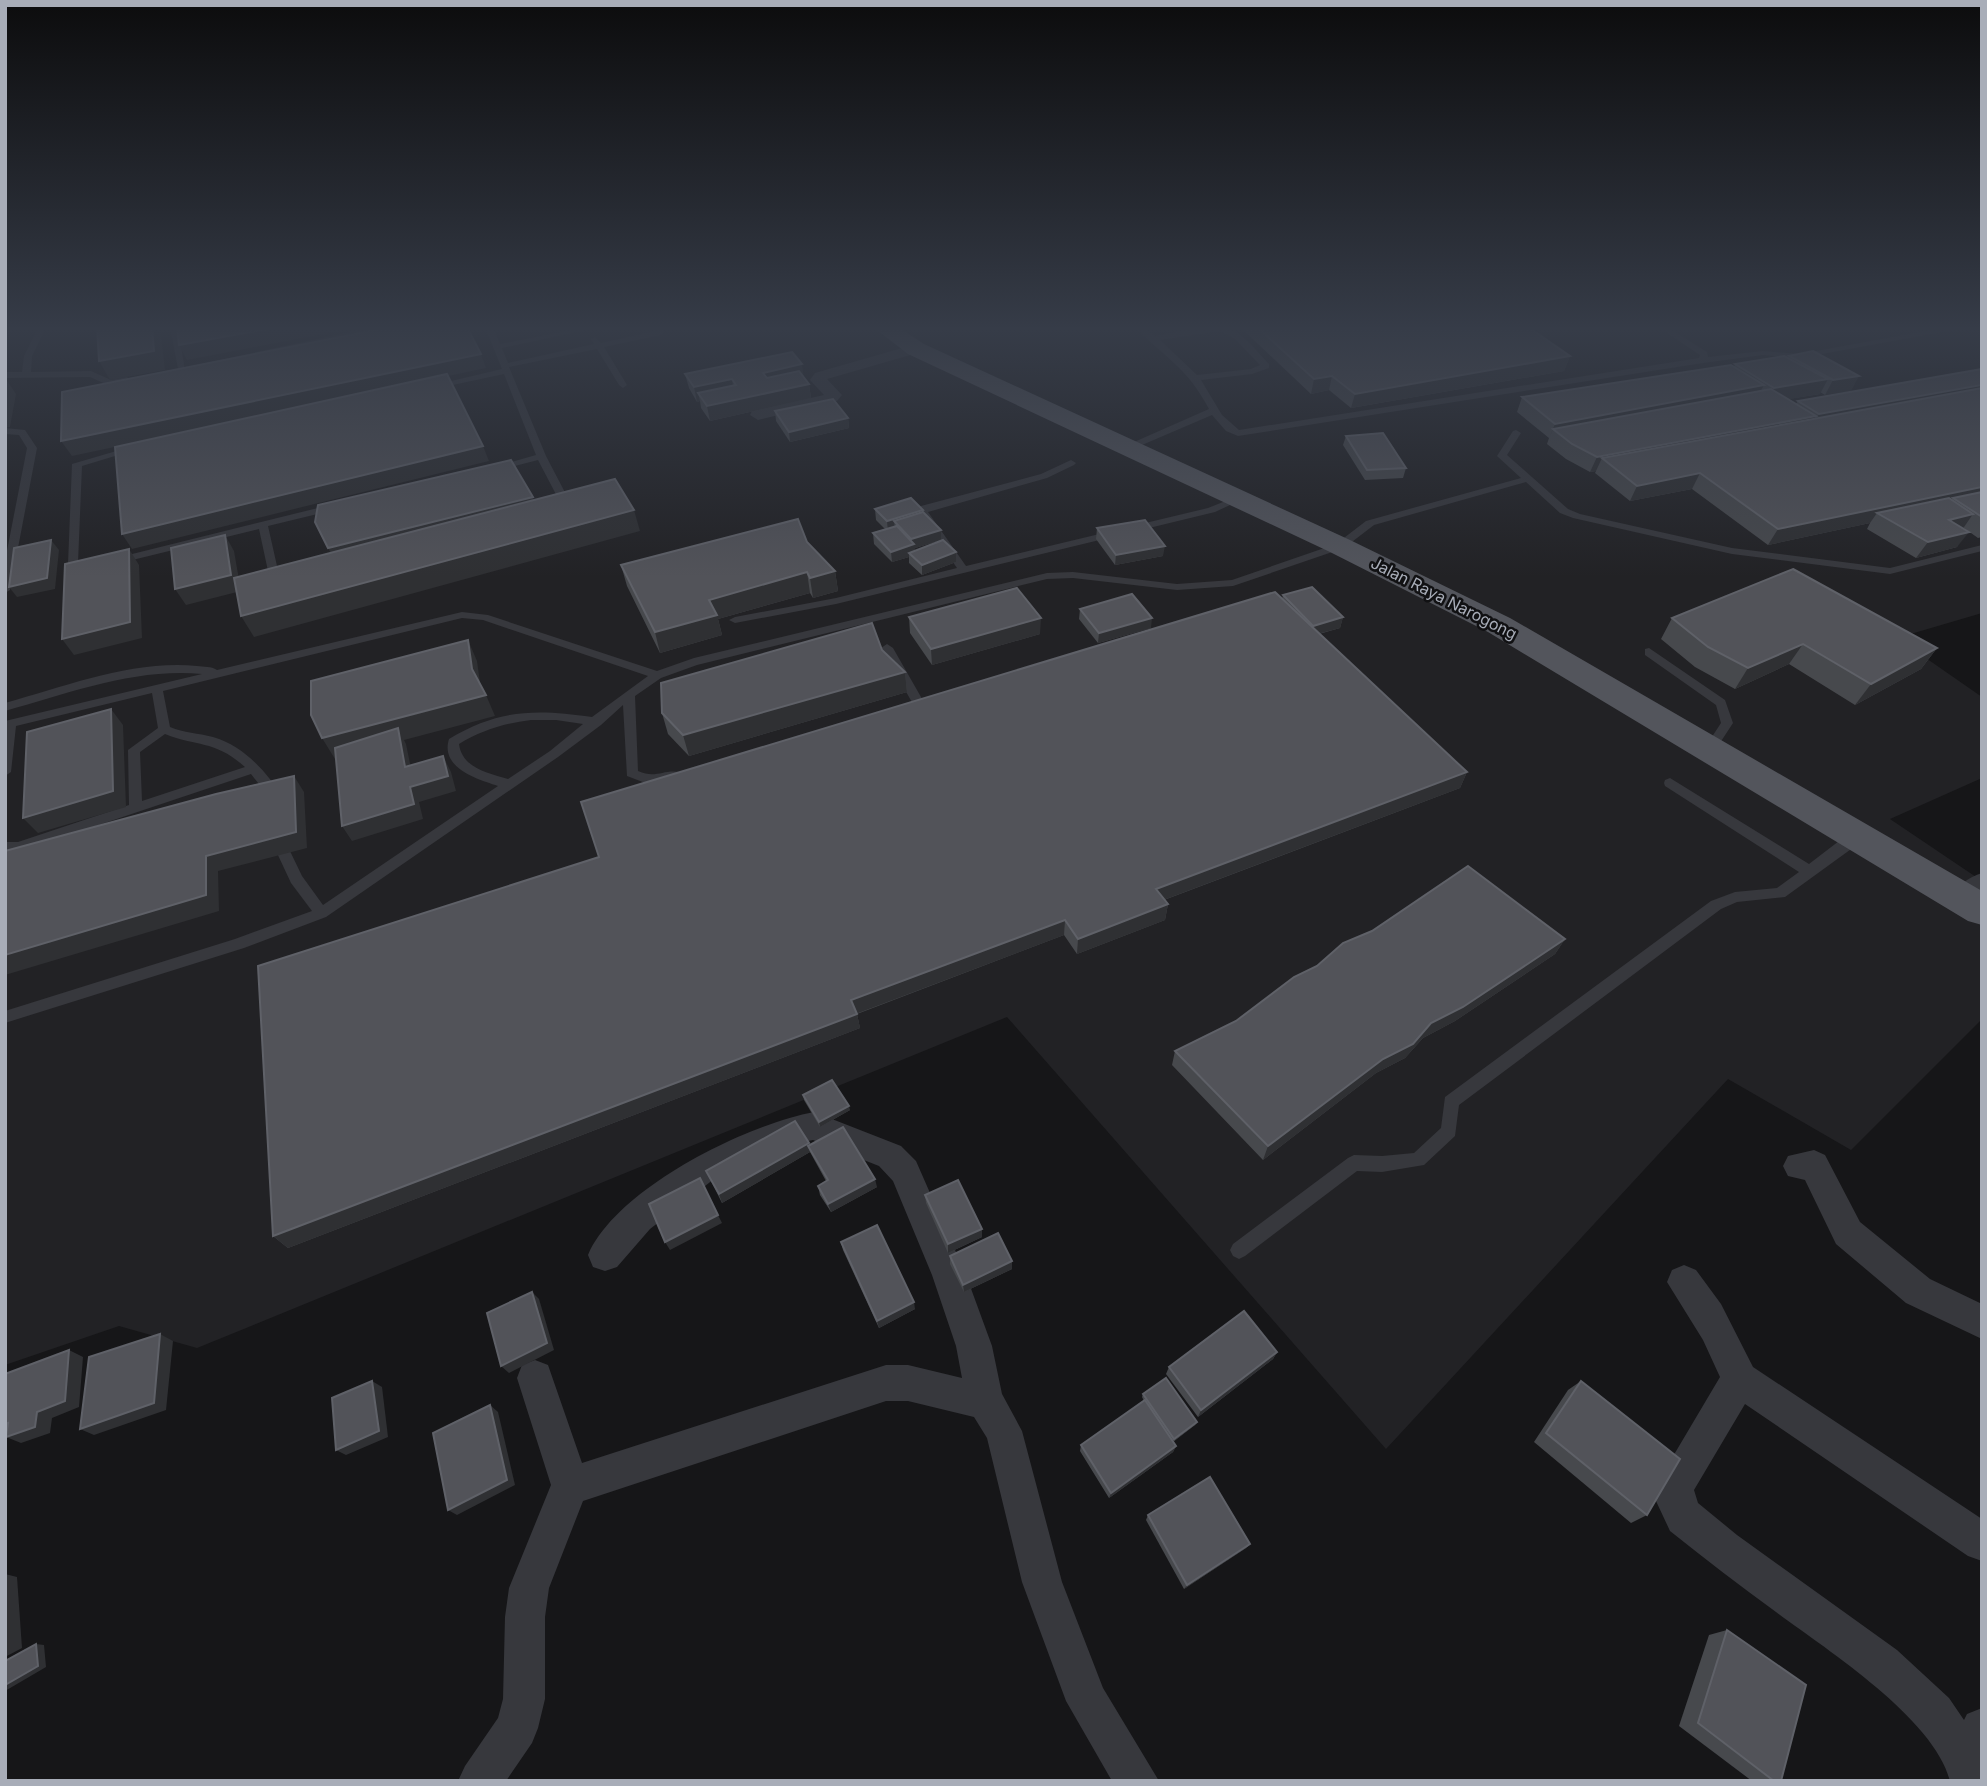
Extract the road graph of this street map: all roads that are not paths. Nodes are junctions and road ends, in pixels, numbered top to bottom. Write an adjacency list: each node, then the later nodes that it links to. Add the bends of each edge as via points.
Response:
1 (522, 410): 11 (lane)
2 (778, 410): 6 (street)
3 (1047, 410): 10 (main road, Jalan Raya Narogong)
4 (1396, 410): 5 (lane, via 1238,433 1227,429)
5 (1213, 411): 10 (lane)
6 (758, 415)
7 (5, 431): 23 (lane, via 22,432 32,448)
8 (1516, 433): 14 (lane, via 1502,456)
9 (143, 447): 18 (lane, via 77,464 73,564 79,568)
10 (1128, 448): 15 (main road, Jalan Raya Narogong)
11 (541, 456): 13 (lane); 16 (lane)
12 (1071, 463): 21 (lane, via 1044,476 925,508 923,512)
13 (488, 470)
14 (1527, 479): 19 (lane, via 1370,523); 20 (lane, via 1564,511 1577,516 1732,551 1890,571)
15 (1238, 499): 19 (main road, Jalan Raya Narogong); 21 (lane, via 1211,510)
16 (565, 502)
17 (343, 505): 18 (lane)
18 (263, 525): 22 (lane, via 272,569)
19 (1340, 546): 28 (lane, via 1233,583 1205,587 1047,576); 38 (main road, Jalan Raya Narogong, via 1499,625)
20 (1982, 548)
21 (962, 568): 24 (lane, via 836,601)
22 (296, 569)
23 (5, 590)
24 (735, 620)
25 (887, 648): 32 (lane)
26 (1649, 652): 38 (lane, via 1721,702 1727,723)
27 (220, 672): 28 (lane, via 463,615 484,617); 29 (lane); 33 (lane, via 179,666 143,670)
28 (657, 675): 30 (lane)
29 (157, 688): 36 (lane); 37 (lane)
30 (629, 694): 35 (lane); 41 (lane, via 632,773 648,780)
31 (933, 700): 32 (lane)
32 (919, 704): 34 (lane)
33 (5, 707)
34 (906, 708)
35 (597, 722): 42 (lane); 42 (lane, via 542,715 508,721 453,742 460,766)
36 (8, 724): 40 (lane)
37 (164, 729): 39 (lane, via 182,738 216,743); 45 (lane, via 134,750)
38 (1710, 749): 46 (main road, Jalan Raya Narogong)
39 (253, 769): 44 (lane); 45 (lane)
40 (5, 772)
41 (682, 774)
42 (508, 783): 51 (lane)
43 (1670, 783): 49 (lane)
44 (277, 799)
45 (136, 808): 47 (lane, via 19,847)
46 (1861, 838): 49 (lane, via 1844,845); 50 (main road, Jalan Raya Narogong)
47 (5, 847)
48 (284, 853): 51 (lane)
49 (1810, 872): 54 (lane, via 1780,894 1735,897 1716,905 1451,1102 1449,1131 1418,1160 1354,1163)
50 (1975, 898)
51 (320, 913): 52 (lane, via 227,948)
52 (5, 1017)
53 (1799, 1166): 57 (street, via 1814,1165 1848,1233 1918,1291)
54 (1238, 1250)
55 (605, 1255): 60 (street, via 638,1218 734,1152 814,1126 853,1139 890,1156 905,1171 974,1346)
56 (1684, 1282): 59 (street, via 1714,1322)
57 (1982, 1322)
58 (536, 1378): 61 (street)
59 (1739, 1378): 62 (street); 63 (street, via 1675,1485 1679,1509 1723,1549 1882,1665)
60 (985, 1401): 61 (street, via 886,1383); 65 (street, via 1003,1431 1042,1582 1087,1701)
61 (570, 1485): 64 (street, via 529,1588 524,1699 517,1728)
62 (1982, 1542)
63 (1974, 1757)
64 (480, 1781)
65 (1137, 1781)

